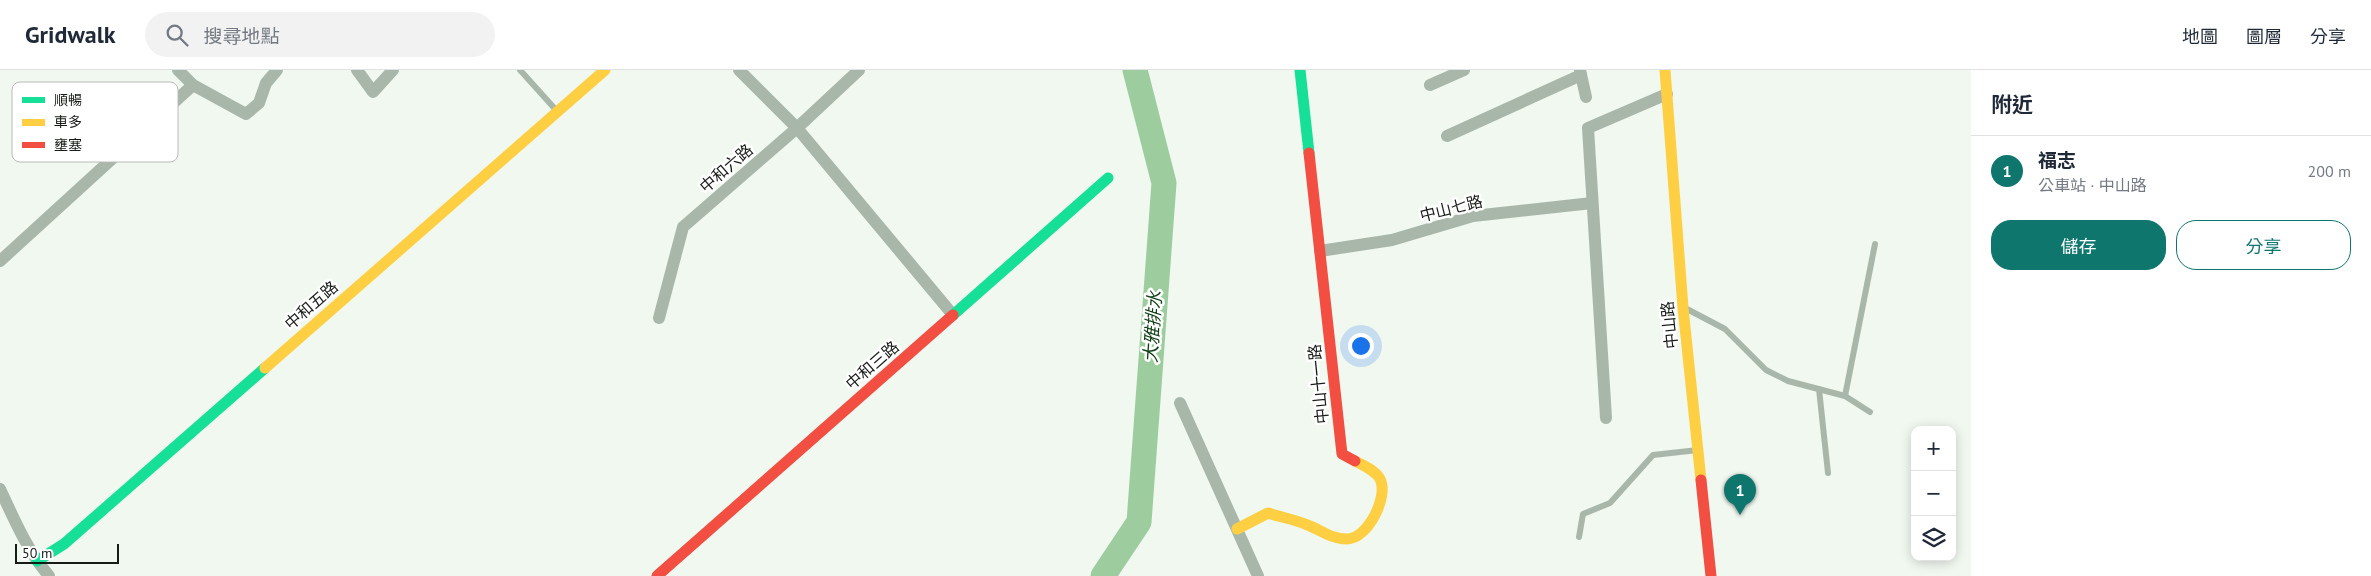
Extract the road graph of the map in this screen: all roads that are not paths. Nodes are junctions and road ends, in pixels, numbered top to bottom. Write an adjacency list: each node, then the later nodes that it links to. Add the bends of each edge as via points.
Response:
1 (178, 70): 13 (street)
2 (277, 70): 13 (street, via 266,84 259,103 246,114)
3 (356, 70): 4 (street, via 373,92)
4 (393, 70)
5 (520, 70): 18 (lane)
6 (605, 70): 18 (street, 中和五路)
7 (739, 70): 19 (street)
8 (859, 70): 19 (street, 中和六路)
9 (1300, 70): 25 (street, 中山十一路)
10 (1464, 70): 14 (street)
11 (1665, 70): 15 (street, 中山路)
12 (1581, 73): 16 (street); 20 (street)
13 (193, 85): 17 (street)
14 (1430, 85)
15 (1667, 94): 23 (street, via 1588,128); 27 (street, 中山路)
16 (1586, 97)
17 (178, 99)
18 (556, 111): 40 (street, 中和五路, via 64,544)
19 (797, 128): 28 (street); 29 (street, 中和六路, via 683,227)
20 (1447, 136)
21 (109, 162): 26 (street)
22 (1108, 178): 28 (street, 中和三路)
23 (1592, 204): 25 (street, 中山七路, via 1472,216 1392,240); 34 (street)
24 (1875, 244): 31 (lane)
25 (1320, 251): 38 (street, 中山十一路, via 1342,454 1376,473 1383,494 1375,515 1361,534 1349,539 1328,536 1306,524 1268,513)
26 (0, 261)
27 (1684, 308): 30 (lane, via 1725,329 1766,370 1788,381); 35 (street, 中山路)
28 (953, 315): 42 (street, 中和三路)
29 (658, 318)
30 (1820, 389): 31 (lane); 36 (lane)
31 (1845, 396): 33 (lane)
32 (1180, 403): 38 (street)
33 (1870, 412)
34 (1606, 418)
35 (1699, 450): 39 (lane, via 1653,455 1610,503 1582,514); 44 (street, 中山路)
36 (1828, 472)
37 (0, 489): 40 (street)
38 (1237, 529): 43 (street)
39 (1579, 537)
40 (37, 561): 41 (street)
41 (49, 576)
42 (657, 576)
43 (1258, 576)
44 (1711, 576)

